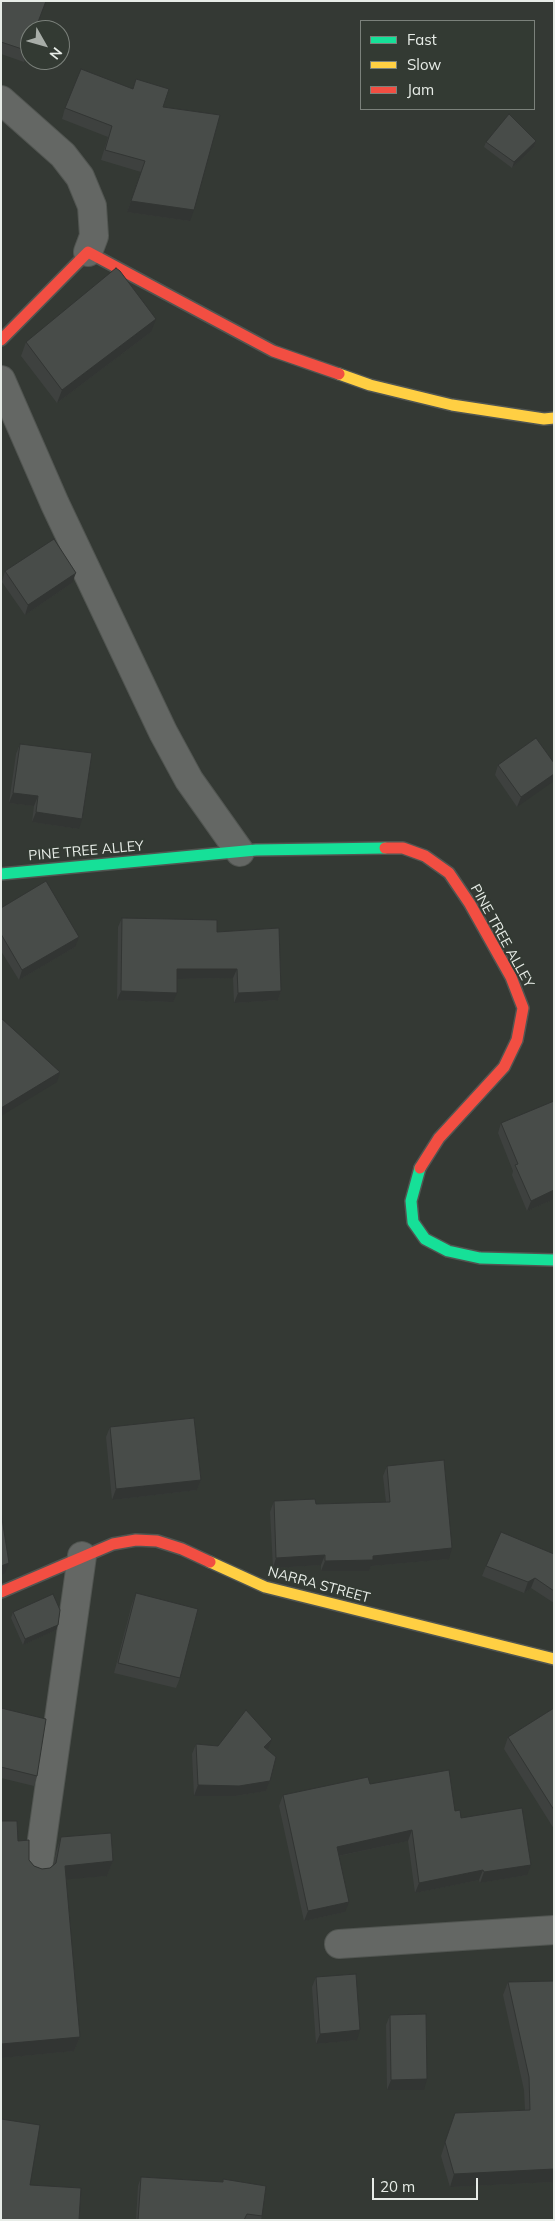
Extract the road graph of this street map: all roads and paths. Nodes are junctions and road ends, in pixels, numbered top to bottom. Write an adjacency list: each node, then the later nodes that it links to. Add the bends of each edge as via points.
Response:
1 (1, 100): 2 (street, via 63,155 80,176 92,206 94,236)
2 (88, 252): 3 (street); 5 (street, via 273,351 370,385 452,405)
3 (1, 340)
4 (1, 380): 6 (street, via 55,504 164,732 189,780)
5 (554, 418)
6 (240, 852): 7 (street, PINE TREE ALLEY); 8 (street, PINE TREE ALLEY, via 403,848 425,856 449,873 511,977 523,1008 517,1040 504,1067 439,1138 420,1168 411,1201 413,1222 425,1239 448,1251 480,1258)
7 (1, 874)
8 (554, 1260)
9 (82, 1556): 10 (street, NARRA STREET); 11 (street, NARRA STREET, via 113,1544 157,1541 265,1587); 12 (street)
10 (1, 1592)
11 (554, 1659)
12 (38, 1868)
13 (554, 1930): 14 (street)
14 (339, 1944)

